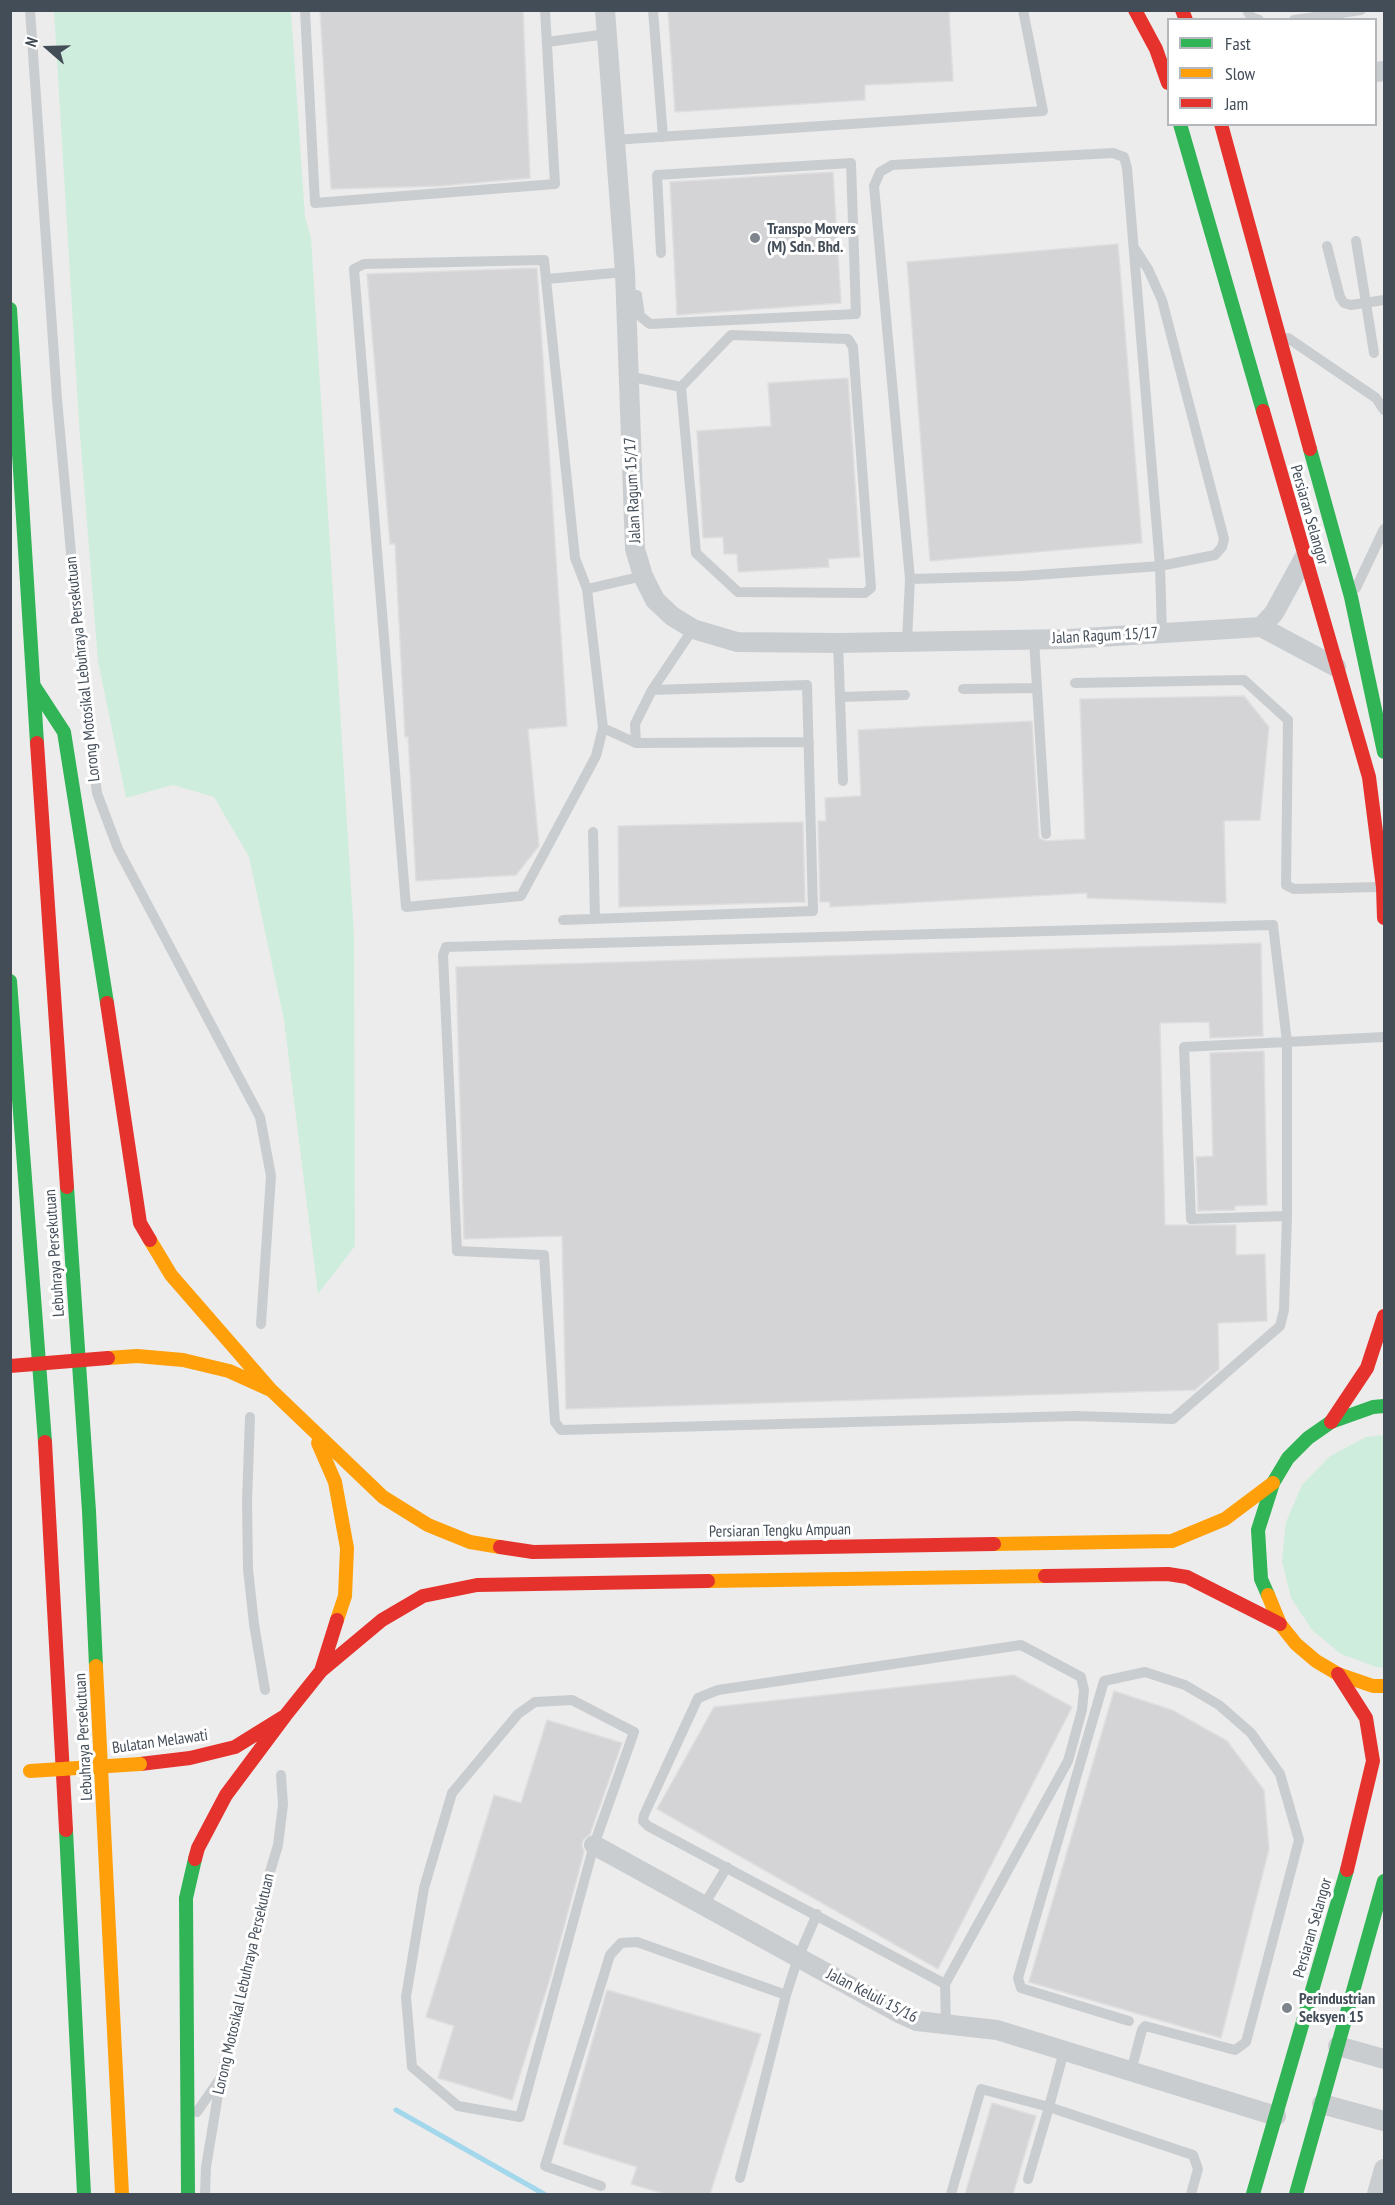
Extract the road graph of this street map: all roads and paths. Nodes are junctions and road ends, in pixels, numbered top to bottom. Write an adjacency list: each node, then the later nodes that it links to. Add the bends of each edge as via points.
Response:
1 (30, 10): 59 (lane, Lorong Motosikal Lebuhraya Persekutuan, via 57,399)
2 (305, 10): 11 (lane, via 315,203 555,184)
3 (545, 10): 11 (lane)
4 (605, 10): 10 (street, Jalan Ragum 15/17)
5 (653, 10): 16 (lane)
6 (1023, 10): 16 (lane, via 1043,111)
7 (1135, 10): 12 (main road)
8 (1361, 10): 9 (lane)
9 (1307, 18)
10 (607, 34): 11 (lane); 17 (street, Jalan Ragum 15/17)
11 (547, 42)
12 (1167, 80)
13 (1181, 126): 35 (main road, Persiaran Selangor)
14 (1222, 126): 18 (main road, Persiaran Selangor)
15 (1236, 126): 18 (street)
16 (663, 137): 17 (lane)
17 (614, 140): 23 (street, Jalan Ragum 15/17)
18 (1229, 153): 29 (main road, Persiaran Selangor)
19 (1356, 241): 27 (lane)
20 (1327, 246): 27 (lane, via 1344,303)
21 (1134, 247): 36 (lane); 36 (lane, via 1162,300 1224,540 1215,555); 38 (lane, via 1127,168 1124,157 1113,153 892,165 880,172 874,186)
22 (661, 253): 25 (lane, via 657,175 851,163 856,314 650,324 640,316 637,295)
23 (626, 272): 24 (lane); 25 (street, Jalan Ragum 15/17)
24 (547, 279): 39 (lane, via 575,558); 55 (lane, via 544,260 364,264 354,269 406,907 521,896 596,756)
25 (626, 300): 31 (street, Jalan Ragum 15/17)
26 (1384, 300): 27 (lane)
27 (1366, 303): 30 (lane)
28 (10, 309): 49 (main road, Lebuhraya Persekutuan)
29 (1278, 331): 33 (lane, via 1376,398); 40 (main road, Persiaran Selangor)
30 (1374, 353)
31 (628, 376): 32 (lane); 37 (street, Jalan Ragum 15/17, via 635,549)
32 (681, 387): 32 (lane, via 731,334 848,339 853,347 871,588 864,593 738,592 696,553)
33 (1384, 410)
34 (1384, 529): 40 (lane)
35 (1305, 558): 41 (street, via 1274,613); 47 (main road, Persiaran Selangor)
36 (1160, 566): 38 (lane); 43 (lane)
37 (643, 576): 39 (lane); 42 (street, Jalan Ragum 15/17, via 655,600)
38 (910, 579): 45 (lane)
39 (587, 589): 55 (lane)
40 (1351, 597): 58 (main road, Persiaran Selangor)
41 (1261, 627): 43 (street, Jalan Ragum 15/17); 47 (street)
42 (693, 629): 46 (street, Jalan Ragum 15/17, via 737,642); 52 (lane)
43 (1162, 633): 44 (street, Jalan Ragum 15/17)
44 (1034, 639): 45 (street, Jalan Ragum 15/17); 50 (lane)
45 (907, 641): 46 (street, Jalan Ragum 15/17)
46 (838, 643): 54 (lane)
47 (1336, 667): 64 (main road, Persiaran Selangor, via 1369,777)
48 (1075, 683): 64 (lane, via 1244,680 1288,720 1286,885 1294,890)
49 (33, 684): 61 (main road, via 64,732); 114 (main road, Lebuhraya Persekutuan, via 89,1511)
50 (1037, 688): 51 (lane); 63 (lane)
51 (963, 689)
52 (652, 690): 56 (lane, via 807,685); 57 (lane, via 635,724)
53 (905, 695): 54 (lane)
54 (840, 697): 60 (lane)
55 (603, 728): 57 (lane)
56 (808, 742): 57 (lane); 66 (lane, via 813,911)
57 (636, 743)
58 (1384, 752)
59 (92, 757): 61 (lane); 73 (lane, Lorong Motosikal Lebuhraya Persekutuan, via 97,793 118,849 260,1117 271,1176)
60 (843, 782)
61 (80, 823): 75 (main road, via 140,1223 171,1275)
62 (593, 832): 66 (lane)
63 (1046, 834)
64 (1383, 887): 65 (main road, Persiaran Selangor)
65 (1384, 918)
66 (595, 919): 67 (lane)
67 (563, 920)
68 (10, 981): 113 (main road, Lebuhraya Persekutuan, via 50,1513)
69 (1384, 1037): 70 (lane)
70 (1287, 1042): 71 (lane); 71 (lane, via 1184,1047 1191,1219); 71 (lane, via 1273,925 458,946 446,947 443,955 457,1251 544,1255 555,1422 561,1430 1074,1416 1173,1419 1280,1326)
71 (1287, 1216)
72 (1384, 1316): 78 (main road, via 1367,1368)
73 (261, 1324)
74 (10, 1366): 75 (main road, Bulatan Melawati, bridge, via 137,1356 183,1360 229,1371)
75 (271, 1390): 79 (main road, Bulatan Melawati)
76 (1384, 1406): 78 (main road)
77 (250, 1417): 85 (lane, via 248,1569)
78 (1331, 1422): 80 (main road, via 1288,1458)
79 (311, 1429): 80 (main road, Persiaran Tengku Ampuan, via 383,1497 428,1525 470,1542 533,1552 1172,1541 1225,1520); 82 (main road, Bulatan Melawati, via 335,1482 347,1548 345,1596)
80 (1273, 1483): 81 (main road, via 1258,1530 1261,1579)
81 (1280, 1624): 82 (main road, via 1187,1577 1168,1574 477,1585 423,1596 382,1620); 83 (main road, via 1296,1644)
82 (321, 1671): 86 (main road, Bulatan Melawati)
83 (1338, 1674): 84 (main road); 106 (main road, Persiaran Selangor, via 1366,1718 1373,1761 1354,1847)
84 (1384, 1686)
85 (265, 1690)
86 (285, 1716): 87 (main road, Bulatan Melawati, bridge, via 235,1747 190,1758); 108 (main road, via 226,1795 198,1848 186,1898)
87 (25, 1771)
88 (281, 1774): 103 (lane, Lorong Motosikal Lebuhraya Persekutuan, via 284,1805 278,1845)
89 (594, 1845): 89 (lane, via 634,1732 572,1700 535,1702 518,1714 452,1793 424,1888 406,1997 411,2067 458,2106 520,2117); 92 (street, Jalan Keluli 15/16)
90 (727, 1867): 92 (lane); 93 (lane); 95 (lane, via 643,1821 698,1698 718,1690 1022,1645 1081,1677 1082,1710 1068,1761)
91 (1384, 1881): 99 (main road)
92 (704, 1905): 94 (street, Jalan Keluli 15/16)
93 (817, 1914): 94 (lane); 95 (lane)
94 (798, 1958): 96 (lane); 98 (street, Jalan Keluli 15/16, via 899,2013)
95 (945, 1984): 98 (lane)
96 (786, 1995): 110 (lane); 112 (lane, via 637,1942 621,1943 610,1955 544,2166)
97 (1129, 2021): 102 (lane, via 1021,1988 1018,1978 1104,1681 1145,1672 1185,1685 1219,1705 1251,1733 1280,1774 1299,1840 1246,2042 1234,2050 1145,2026)
98 (946, 2024): 100 (street, Jalan Keluli 15/16, via 997,2030)
99 (1338, 2046): 101 (street); 104 (main road)
100 (1064, 2051): 102 (street, Jalan Keluli 15/16); 105 (lane)
101 (1384, 2059)
102 (1131, 2071): 106 (street, Jalan Keluli 15/16)
103 (220, 2077): 108 (lane); 116 (lane, Lorong Motosikal Lebuhraya Persekutuan)
104 (1322, 2104): 107 (street); 120 (main road)
105 (1049, 2107): 111 (lane); 117 (lane, via 981,2089); 118 (lane, via 1193,2156 1198,2169)
106 (1276, 2116): 119 (main road, Persiaran Selangor)
107 (1384, 2121)
108 (187, 2126): 115 (main road)
109 (1384, 2169): 121 (street)
110 (740, 2178)
111 (1028, 2179)
112 (601, 2186)
113 (84, 2194)
114 (122, 2194)
115 (188, 2194)
116 (205, 2194)
117 (951, 2194)
118 (1191, 2194)
119 (1253, 2194)
120 (1296, 2194)
121 (1377, 2194)

